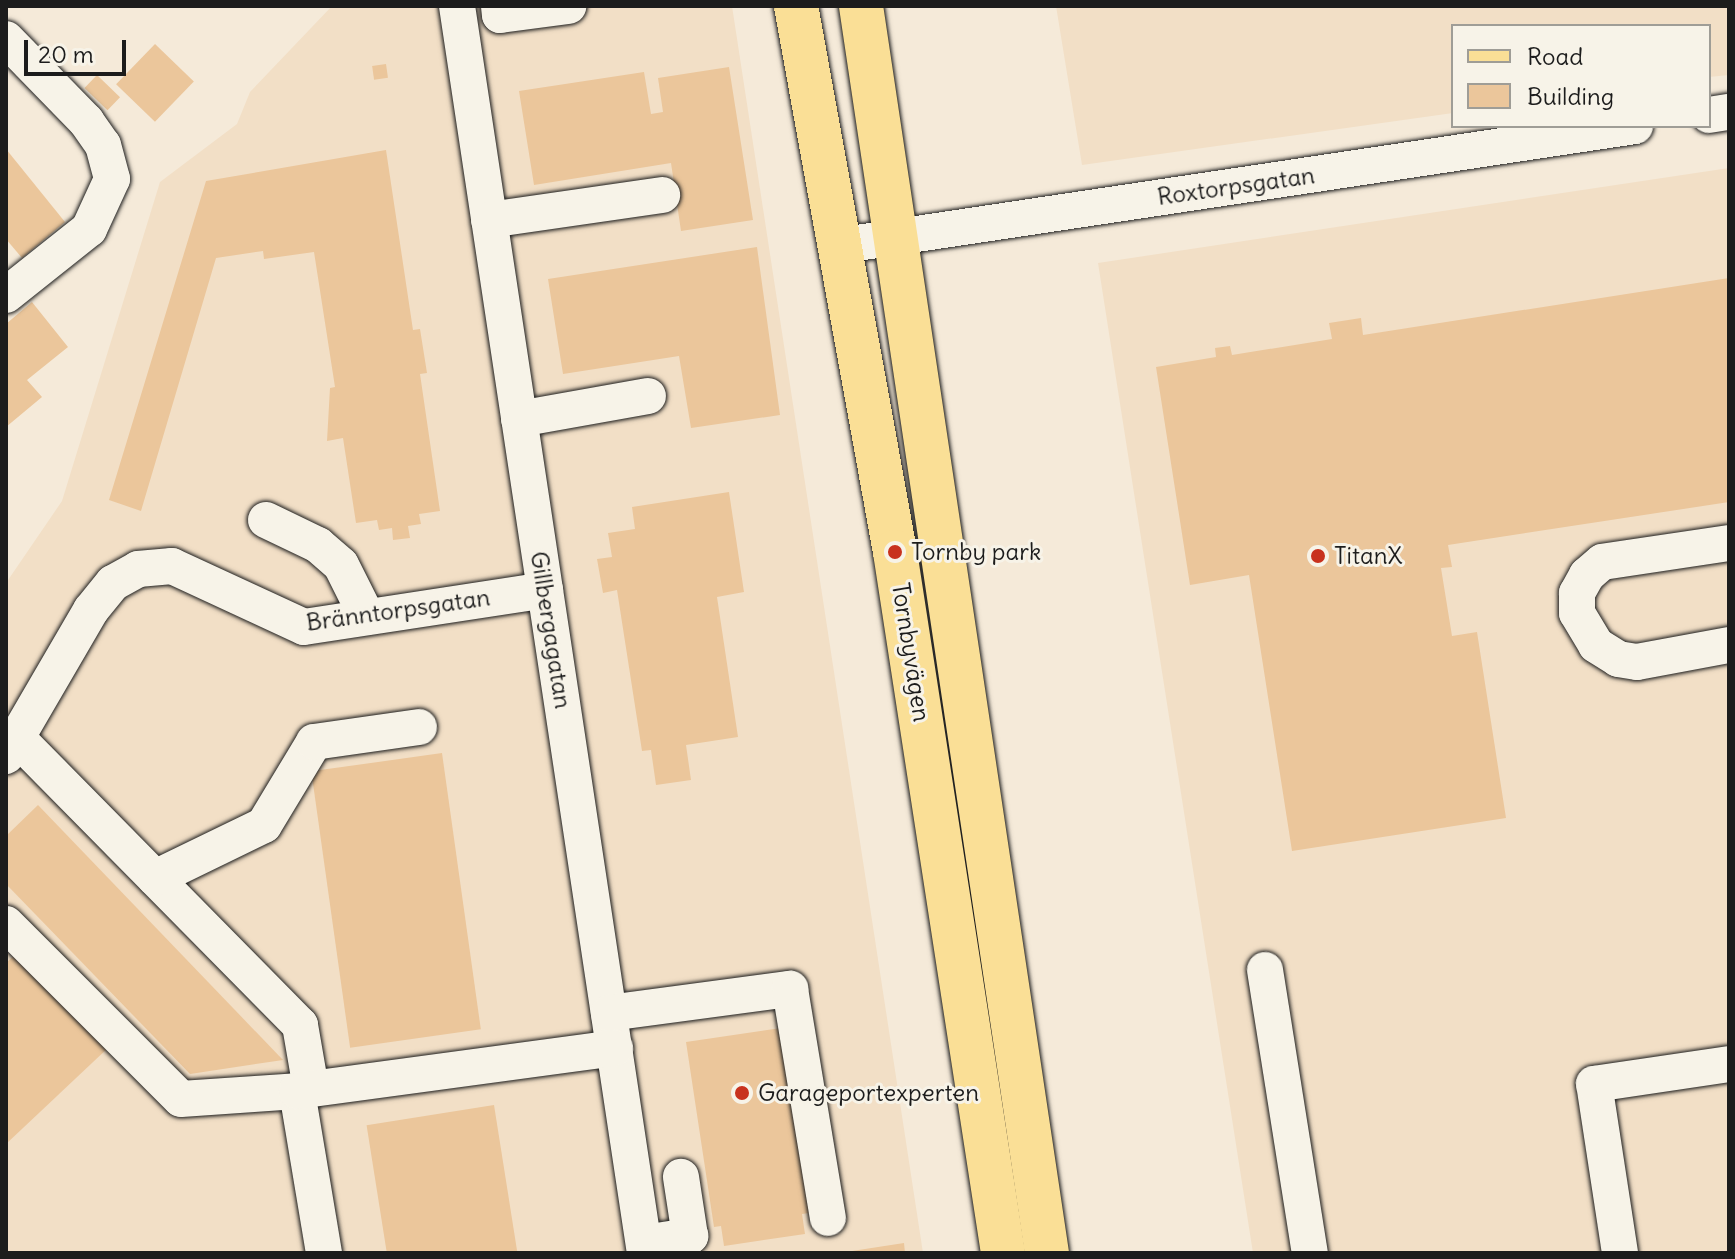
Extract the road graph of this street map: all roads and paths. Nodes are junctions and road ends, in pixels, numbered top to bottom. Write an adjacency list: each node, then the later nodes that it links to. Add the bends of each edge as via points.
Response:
1 (568, 6): 4 (street)
2 (796, 6): 11 (main road, Tornbyvägen)
3 (861, 6): 10 (main road, Tornbyvägen)
4 (500, 10): 5 (street)
5 (458, 13): 9 (street, Gillbergagatan)
6 (6, 39): 12 (street, via 86,121 103,145 112,179 89,229)
7 (1622, 128): 10 (street, Roxtorpsgatan)
8 (662, 195): 9 (street)
9 (489, 220): 14 (street, Gillbergagatan)
10 (896, 237): 11 (street, Roxtorpsgatan); 34 (main road, Tornbyvägen)
11 (837, 246): 33 (main road, Tornbyvägen, via 895,552)
12 (6, 295)
13 (648, 396): 14 (street)
14 (519, 419): 17 (street, Gillbergagatan)
15 (266, 520): 18 (street, via 318,545 341,565)
16 (1729, 543): 19 (street, via 1602,562 1577,593 1577,613 1589,638 1618,659 1637,662)
17 (545, 590): 18 (street, Bränntorpsgatan); 25 (street, Gillbergagatan)
18 (367, 617): 21 (street, Bränntorpsgatan, via 304,627 172,566 138,569 113,583 91,610)
19 (1729, 645)
20 (419, 727): 22 (street, via 314,742 264,825)
21 (11, 746): 22 (street)
22 (155, 878): 28 (street, via 300,1025)
23 (6, 924): 28 (street, via 181,1099)
24 (1265, 970): 35 (street)
25 (609, 1013): 26 (street, Gillbergagatan); 30 (street, via 790,989)
26 (615, 1048): 28 (street); 31 (street, Gillbergagatan)
27 (1729, 1064): 36 (street, via 1594,1084)
28 (304, 1090): 32 (street)
29 (681, 1177): 31 (street, via 690,1236)
30 (828, 1218)
31 (645, 1248)
32 (324, 1253)
33 (1003, 1253)
34 (1047, 1253)
35 (1310, 1253)
36 (1620, 1253)

